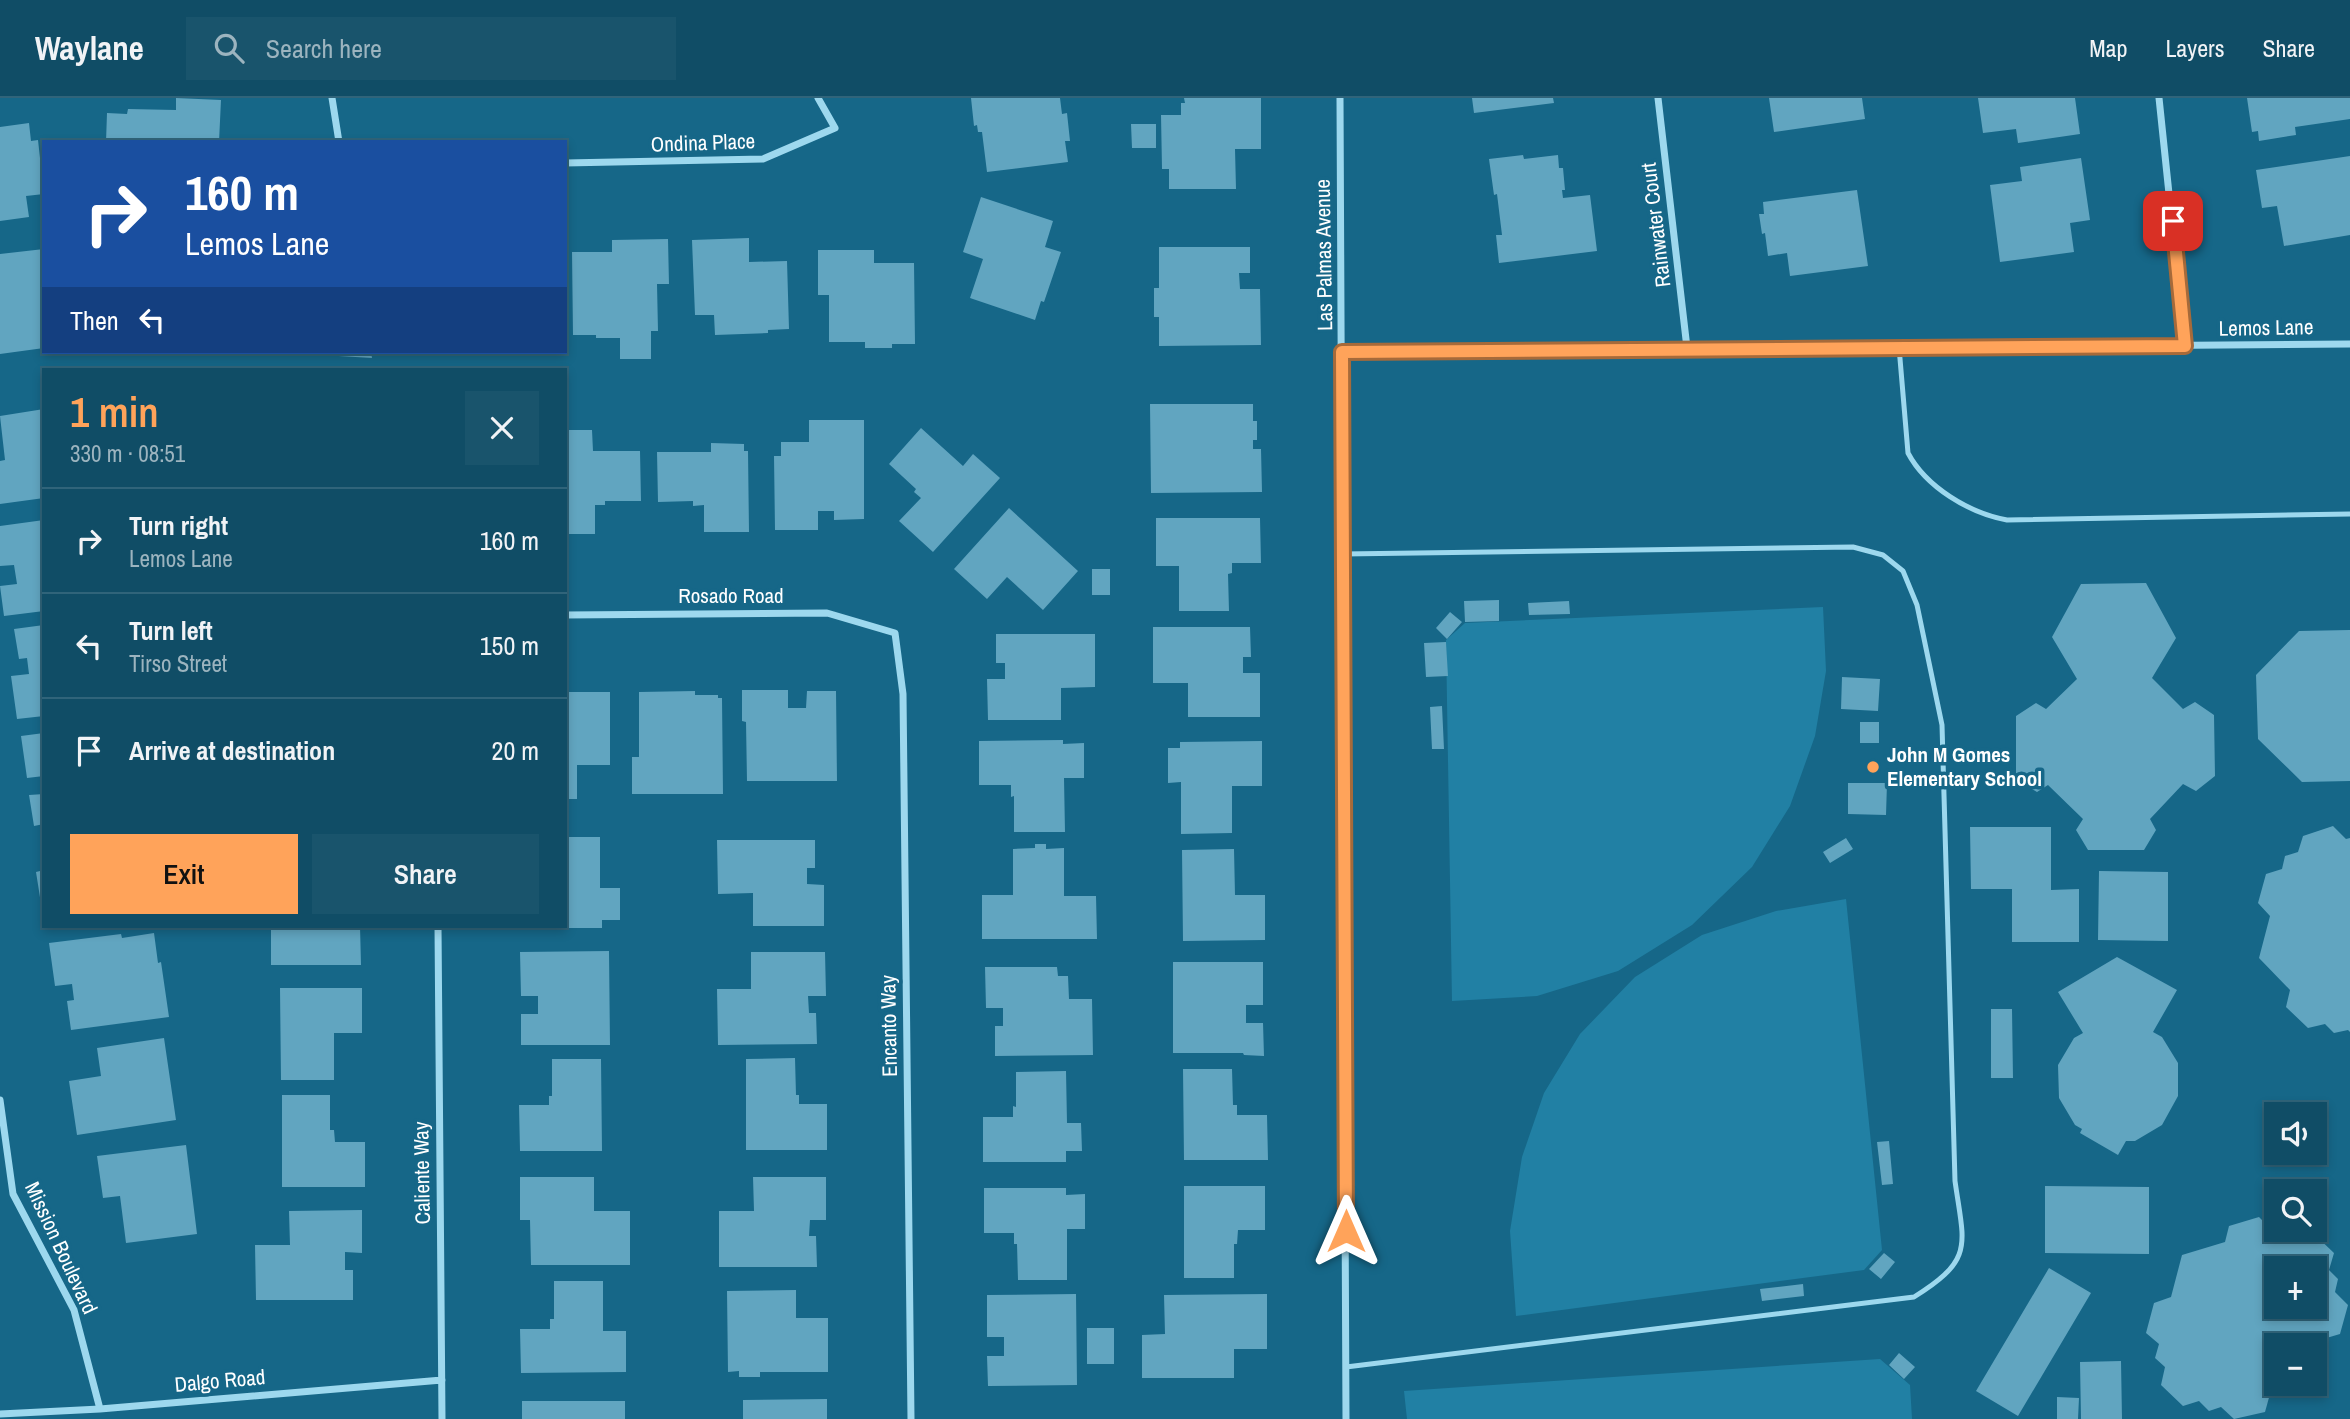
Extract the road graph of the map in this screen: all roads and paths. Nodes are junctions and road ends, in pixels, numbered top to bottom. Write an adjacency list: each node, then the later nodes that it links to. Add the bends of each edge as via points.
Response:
1 (332, 98): 6 (street)
2 (818, 98): 7 (street, Ondina Place, via 835,128 763,159)
3 (1340, 98): 12 (street, Las Palmas Avenue)
4 (1658, 98): 11 (street, Rainwater Court)
5 (2158, 98): 9 (street)
6 (339, 140)
7 (567, 163)
8 (2350, 344): 9 (street, Lemos Lane)
9 (2185, 346): 10 (street, Lemos Lane)
10 (1899, 347): 11 (street, Lemos Lane); 13 (lane, via 1908,453 1915,467 1936,489 1992,517)
11 (1687, 348): 12 (street, Lemos Lane)
12 (1342, 352): 14 (street, Las Palmas Avenue)
13 (2350, 514)
14 (1343, 554): 19 (street, Las Palmas Avenue); 19 (lane, via 1853,547 1883,555 1903,572 1917,605 1942,725 1955,1181 1964,1244 1940,1281 1914,1297)
15 (567, 615): 16 (street, Rosado Road, via 827,613)
16 (895, 633): 24 (street, Encanto Way, via 903,694)
17 (438, 928): 20 (street, Caliente Way)
18 (0, 1100): 21 (street, Mission Boulevard, via 13,1194 74,1310)
19 (1346, 1367): 25 (street, Las Palmas Avenue)
20 (442, 1380): 21 (street, Dalgo Road); 23 (street, Caliente Way)
21 (100, 1409): 22 (street, Dalgo Road)
22 (0, 1414)
23 (442, 1419)
24 (911, 1419)
25 (1346, 1419)

